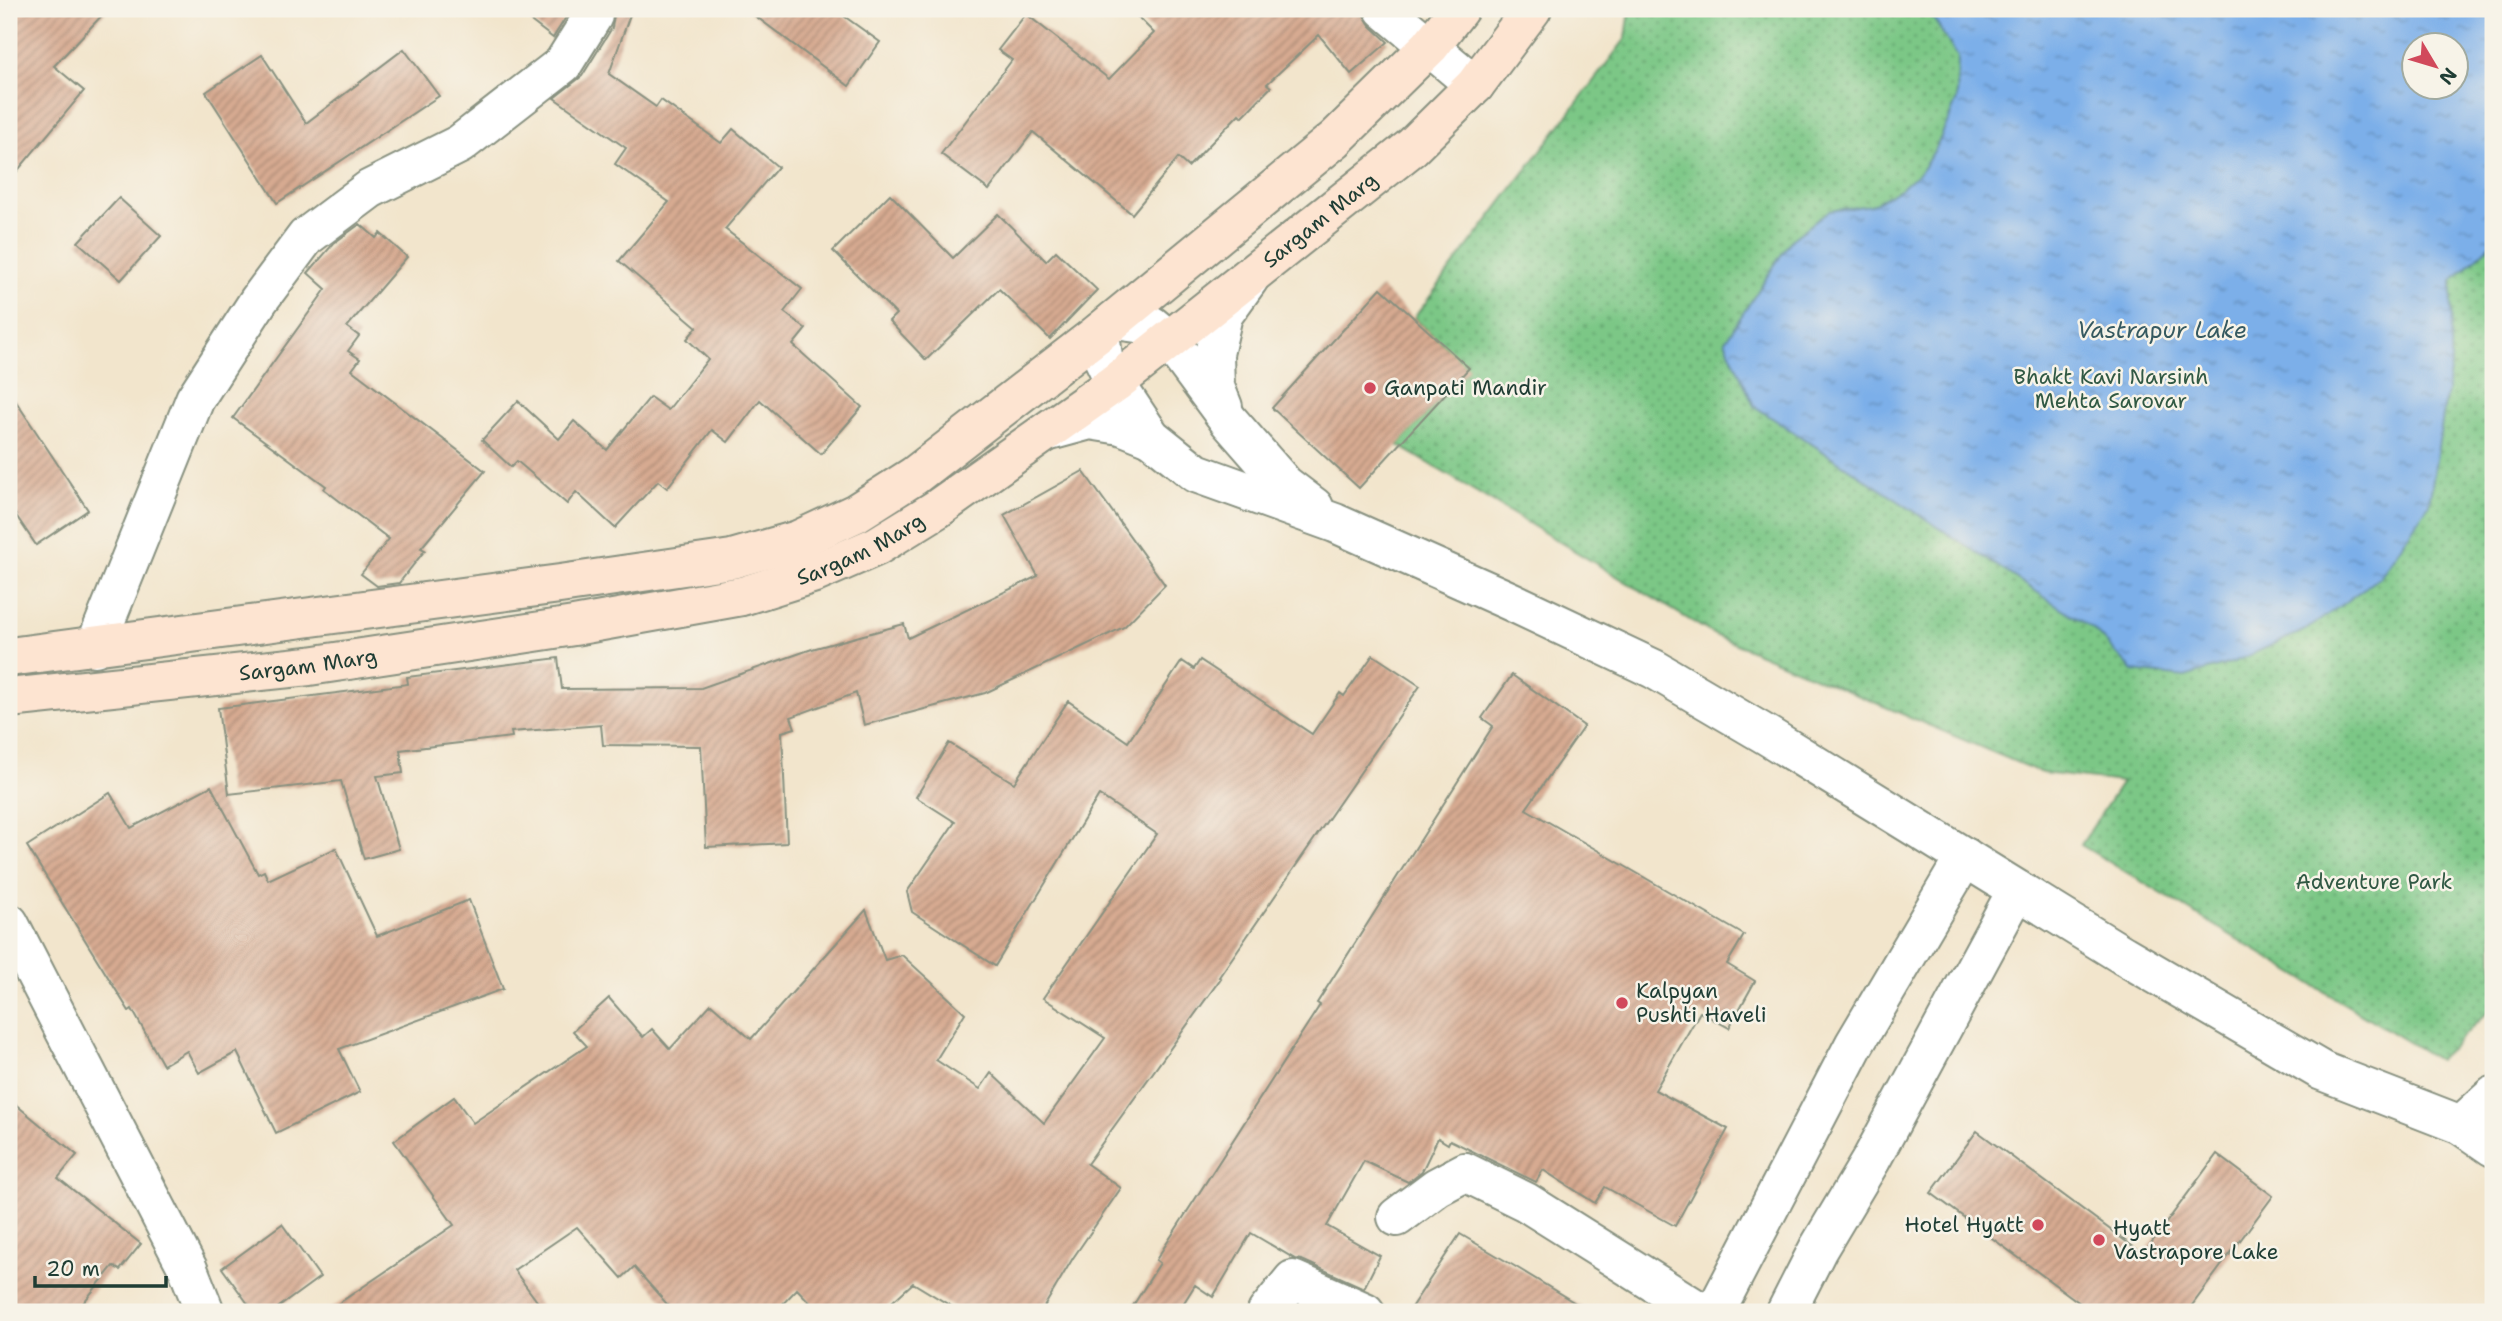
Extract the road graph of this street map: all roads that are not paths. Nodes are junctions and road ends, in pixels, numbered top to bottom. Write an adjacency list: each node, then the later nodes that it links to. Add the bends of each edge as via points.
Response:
1 (593, 9): 15 (street, via 563,64 460,144 370,190 306,237 195,399)
2 (1384, 9): 5 (street)
3 (1459, 9): 5 (main road, Sargam Marg)
4 (1532, 9): 6 (main road, Sargam Marg)
5 (1430, 46): 6 (street); 8 (main road, Sargam Marg, via 1335,139)
6 (1475, 85): 7 (main road, Sargam Marg, via 1412,147)
7 (1251, 277): 9 (main road, Sargam Marg); 11 (street, via 1223,315 1214,354 1214,387)
8 (1107, 326): 9 (street, via 1151,325); 10 (street, via 1103,358); 15 (main road, Sargam Marg, via 914,476 856,513 798,540 719,561)
9 (1169, 340): 10 (main road, Sargam Marg); 11 (street)
10 (1115, 383): 12 (main road, Sargam Marg); 13 (street)
11 (1229, 421): 14 (street, via 1285,485)
12 (1046, 432): 13 (street, via 1090,420 1121,425); 17 (main road, Sargam Marg, via 877,545 815,573 742,596 309,666)
13 (1151, 437): 14 (street, via 1196,473)
14 (1335, 523): 18 (street, via 1654,669)
15 (95, 648): 16 (main road, Sargam Marg)
16 (9, 657)
17 (9, 698)
18 (1965, 857): 19 (street); 29 (street, via 1854,1045)
19 (2017, 890): 22 (street, via 2322,1071); 30 (street)
20 (9, 923): 25 (street, via 188,1269)
21 (2493, 1096): 22 (street)
22 (2461, 1125): 23 (street)
23 (2493, 1147)
24 (1398, 1217): 28 (street, via 1465,1172 1526,1202)
25 (205, 1312)
26 (1267, 1312): 27 (street, via 1293,1280)
27 (1365, 1312)
28 (1701, 1312)
29 (1715, 1312)
30 (1786, 1312)

